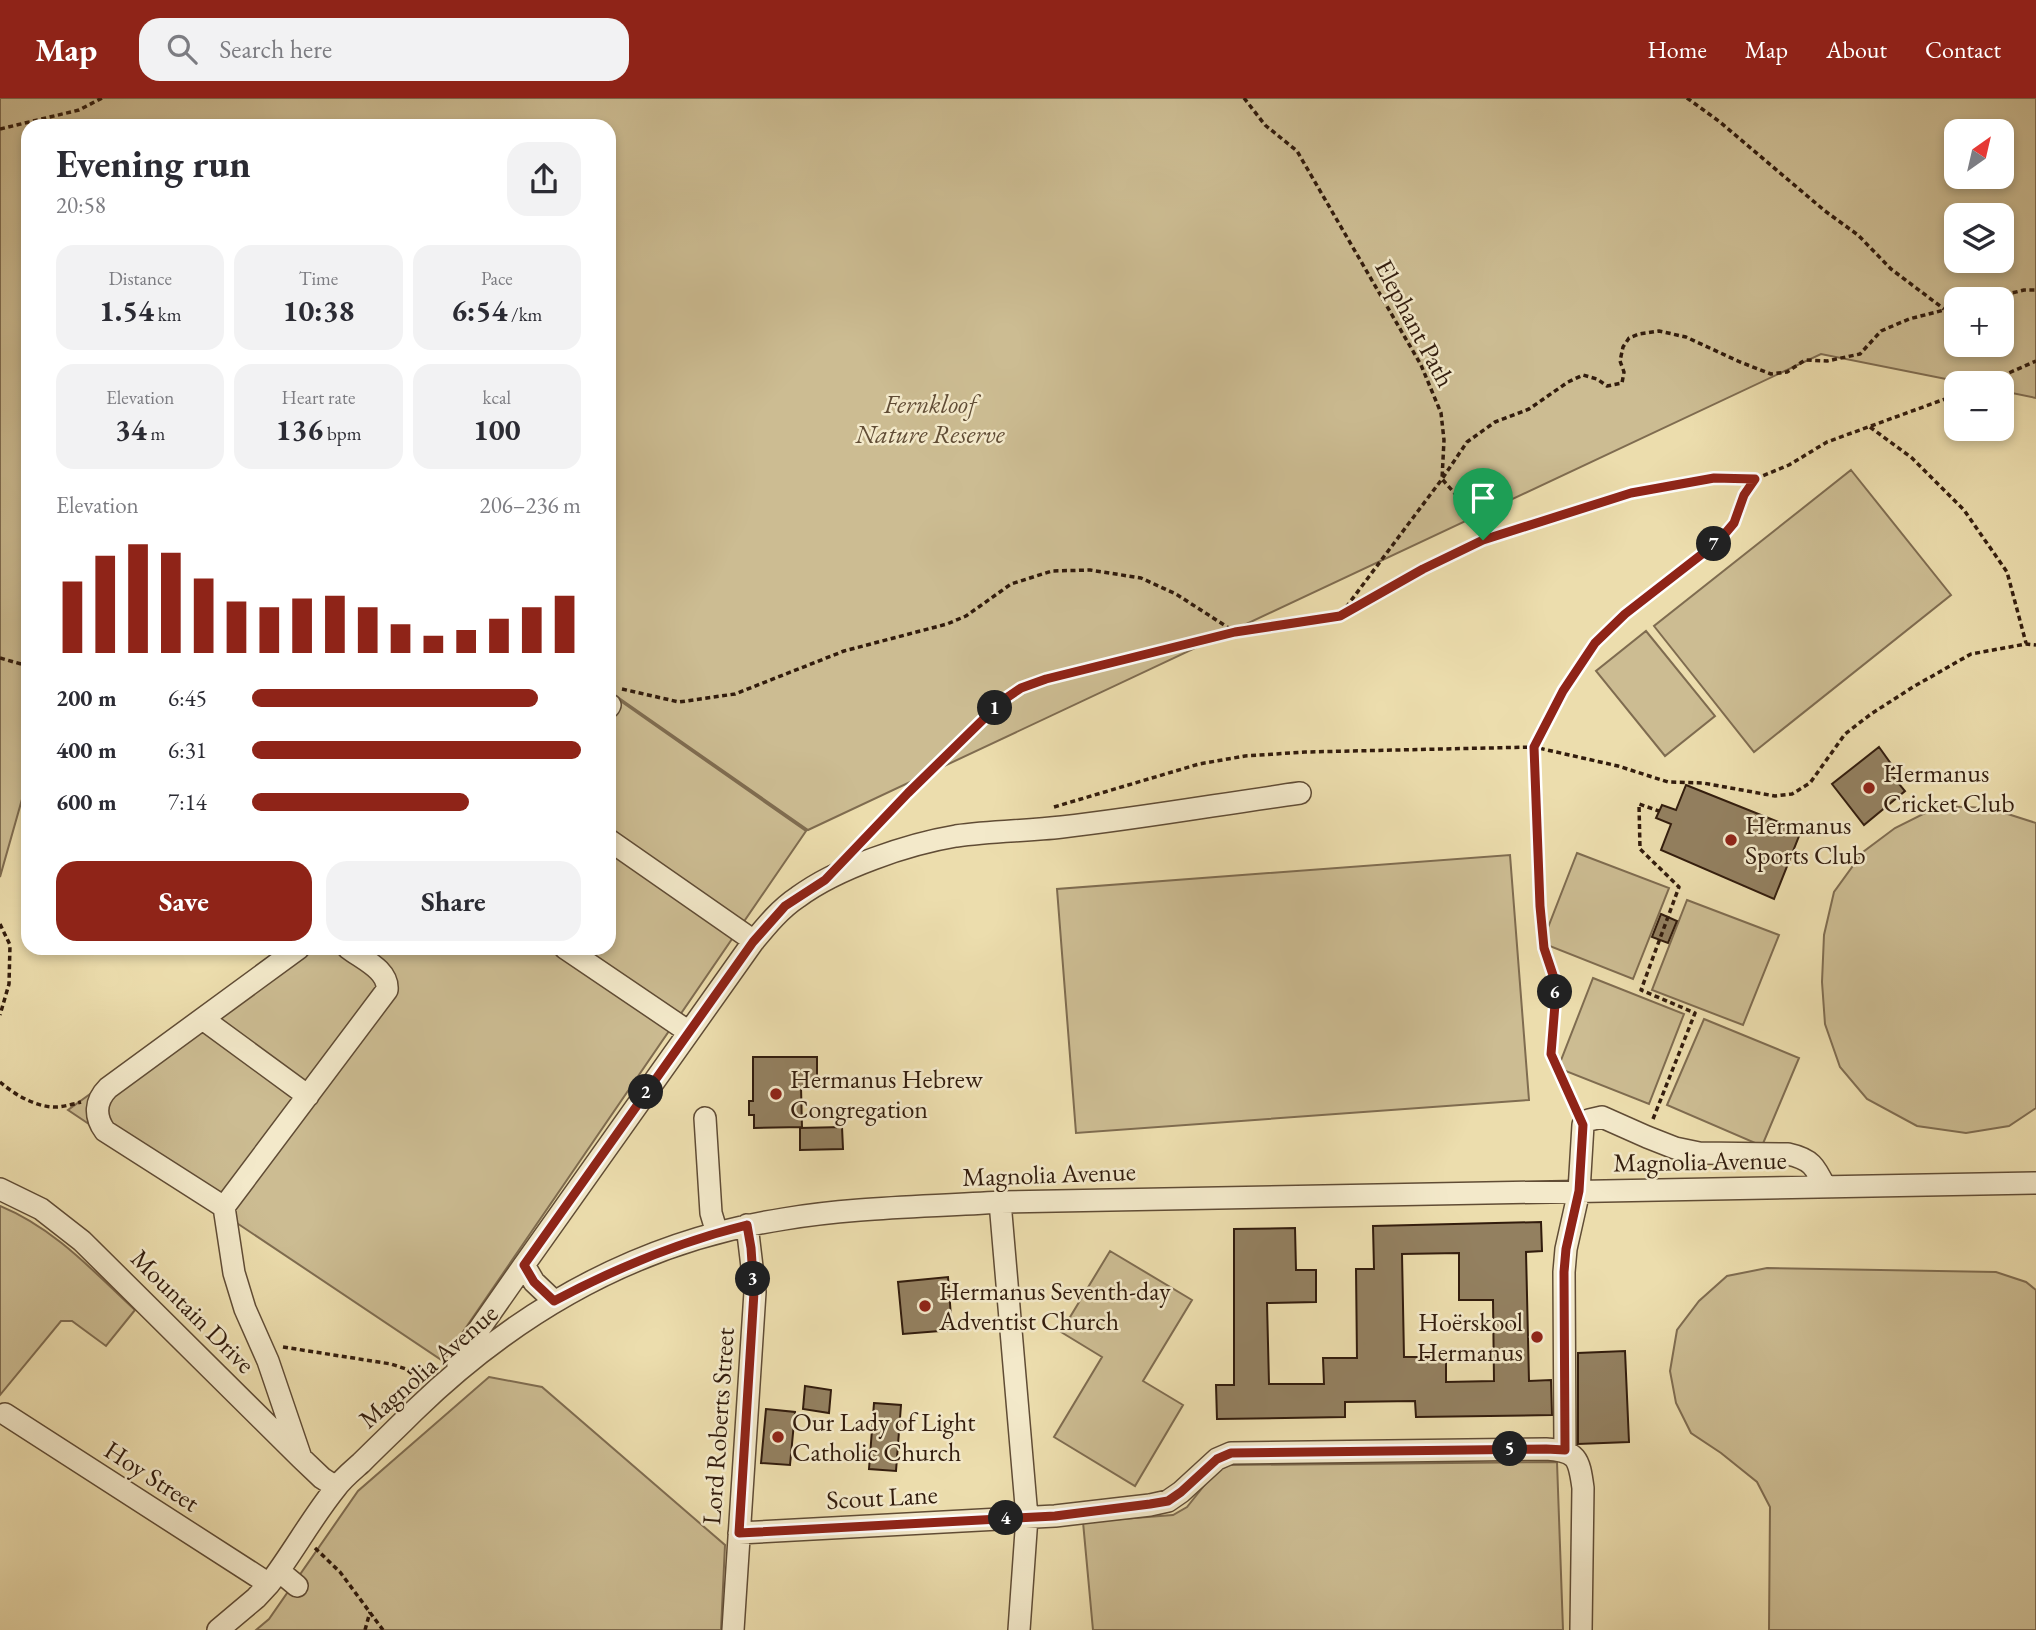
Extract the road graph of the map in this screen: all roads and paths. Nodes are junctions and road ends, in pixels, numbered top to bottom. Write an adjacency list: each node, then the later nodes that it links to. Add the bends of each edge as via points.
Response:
1 (102, 98): 4 (path, via 79,110)
2 (1244, 98): 15 (path, Elephant Path, via 1265,125 1297,151 1421,365 1441,413)
3 (1686, 98): 9 (path)
4 (43, 119)
5 (21, 125): 6 (path)
6 (0, 130)
7 (2036, 290): 8 (path)
8 (2014, 292)
9 (1944, 309)
10 (1944, 310): 15 (path, via 1881,331 1860,354 1805,360 1787,372 1772,374 1686,337 1659,331 1639,334 1623,347 1622,383 1607,386 1583,375 1568,382 1529,410 1495,422 1467,442)
11 (2036, 361): 12 (path)
12 (2013, 371)
13 (1944, 399): 14 (path)
14 (1870, 427): 16 (path, via 1827,442); 20 (path, via 1912,458 1964,510 2007,572)
15 (1442, 479): 17 (path, via 1465,505); 18 (path)
16 (1755, 479): 17 (path, via 1714,478 1631,493); 25 (path, via 1723,536 1595,643 1569,680)
17 (1483, 540): 18 (path)
18 (1340, 616): 19 (path)
19 (1235, 632): 24 (path, via 1176,594 1141,578 1090,570 1052,571 1011,584 947,624 844,651 735,694 679,702); 30 (path, via 1021,688 993,710)
20 (2026, 644): 21 (path); 25 (path, via 1971,654 1871,713 1845,734 1810,783 1792,794 1775,796 1703,783 1668,782)
21 (2036, 645)
22 (0, 658): 23 (path)
23 (21, 664)
24 (616, 700)
25 (1534, 747): 27 (path, via 1245,756 1199,764); 43 (path, via 1540,906 1555,991 1551,1054)
26 (1300, 793): 32 (street, via 1062,827 956,836 891,853 825,880 785,906)
27 (1046, 810)
28 (1659, 811): 44 (path, via 1639,804 1640,849 1679,887 1641,990 1695,1013)
29 (616, 845): 32 (street)
30 (853, 851)
31 (0, 925): 36 (path, via 10,944 9,984)
32 (754, 941): 38 (street)
33 (290, 955): 37 (street)
34 (358, 955): 41 (street, via 383,973 387,990)
35 (575, 955): 38 (street)
36 (0, 1015)
37 (203, 1019): 40 (street); 41 (street)
38 (689, 1032): 53 (street)
39 (0, 1082): 40 (path, via 22,1098 58,1107 82,1102)
40 (108, 1088): 50 (street, via 97,1110 105,1131)
41 (308, 1096): 50 (street)
42 (705, 1118): 52 (street, via 711,1213)
43 (1583, 1125): 44 (street, via 1602,1117); 48 (street)
44 (1647, 1137): 46 (street, via 1699,1153 1788,1154 1816,1167)
45 (2036, 1183): 46 (street, Magnolia Avenue)
46 (1825, 1187): 48 (street, Magnolia Avenue)
47 (0, 1189): 60 (street, Mountain Drive, via 41,1209 75,1235)
48 (1579, 1191): 49 (street, Magnolia Avenue); 59 (street, via 1564,1272)
49 (1000, 1202): 51 (street, Magnolia Avenue, via 887,1208); 62 (street)
50 (224, 1207): 55 (street, via 234,1273)
51 (747, 1225): 52 (street, Magnolia Avenue); 63 (street, Lord Roberts Street, via 754,1292)
52 (717, 1233): 54 (street, Magnolia Avenue, via 628,1264)
53 (524, 1265): 54 (street); 56 (street, via 466,1348)
54 (554, 1301): 56 (street, Magnolia Avenue)
55 (260, 1343): 57 (path, via 390,1364 406,1370); 60 (street)
56 (455, 1373): 57 (street, Magnolia Avenue)
57 (433, 1393): 61 (street, Magnolia Avenue)
58 (5, 1414): 65 (street, Hoy Street)
59 (1565, 1450): 62 (street, Scout Lane, via 1231,1453 1217,1459 1168,1501); 73 (street, via 1580,1469 1583,1488)
60 (301, 1458): 61 (street, Mountain Drive)
61 (336, 1487): 64 (street, Magnolia Avenue)
62 (1027, 1517): 63 (street, Scout Lane); 72 (street)
63 (739, 1533): 71 (street, Lord Roberts Street)
64 (302, 1536): 65 (street, Magnolia Avenue); 67 (path, via 340,1572)
65 (274, 1578): 66 (street, Hoy Street); 68 (street, Magnolia Avenue)
66 (297, 1586)
67 (370, 1612): 69 (path); 70 (path)
68 (218, 1630)
69 (365, 1630)
70 (383, 1630)
71 (733, 1630)
72 (1019, 1630)
73 (1581, 1630)

